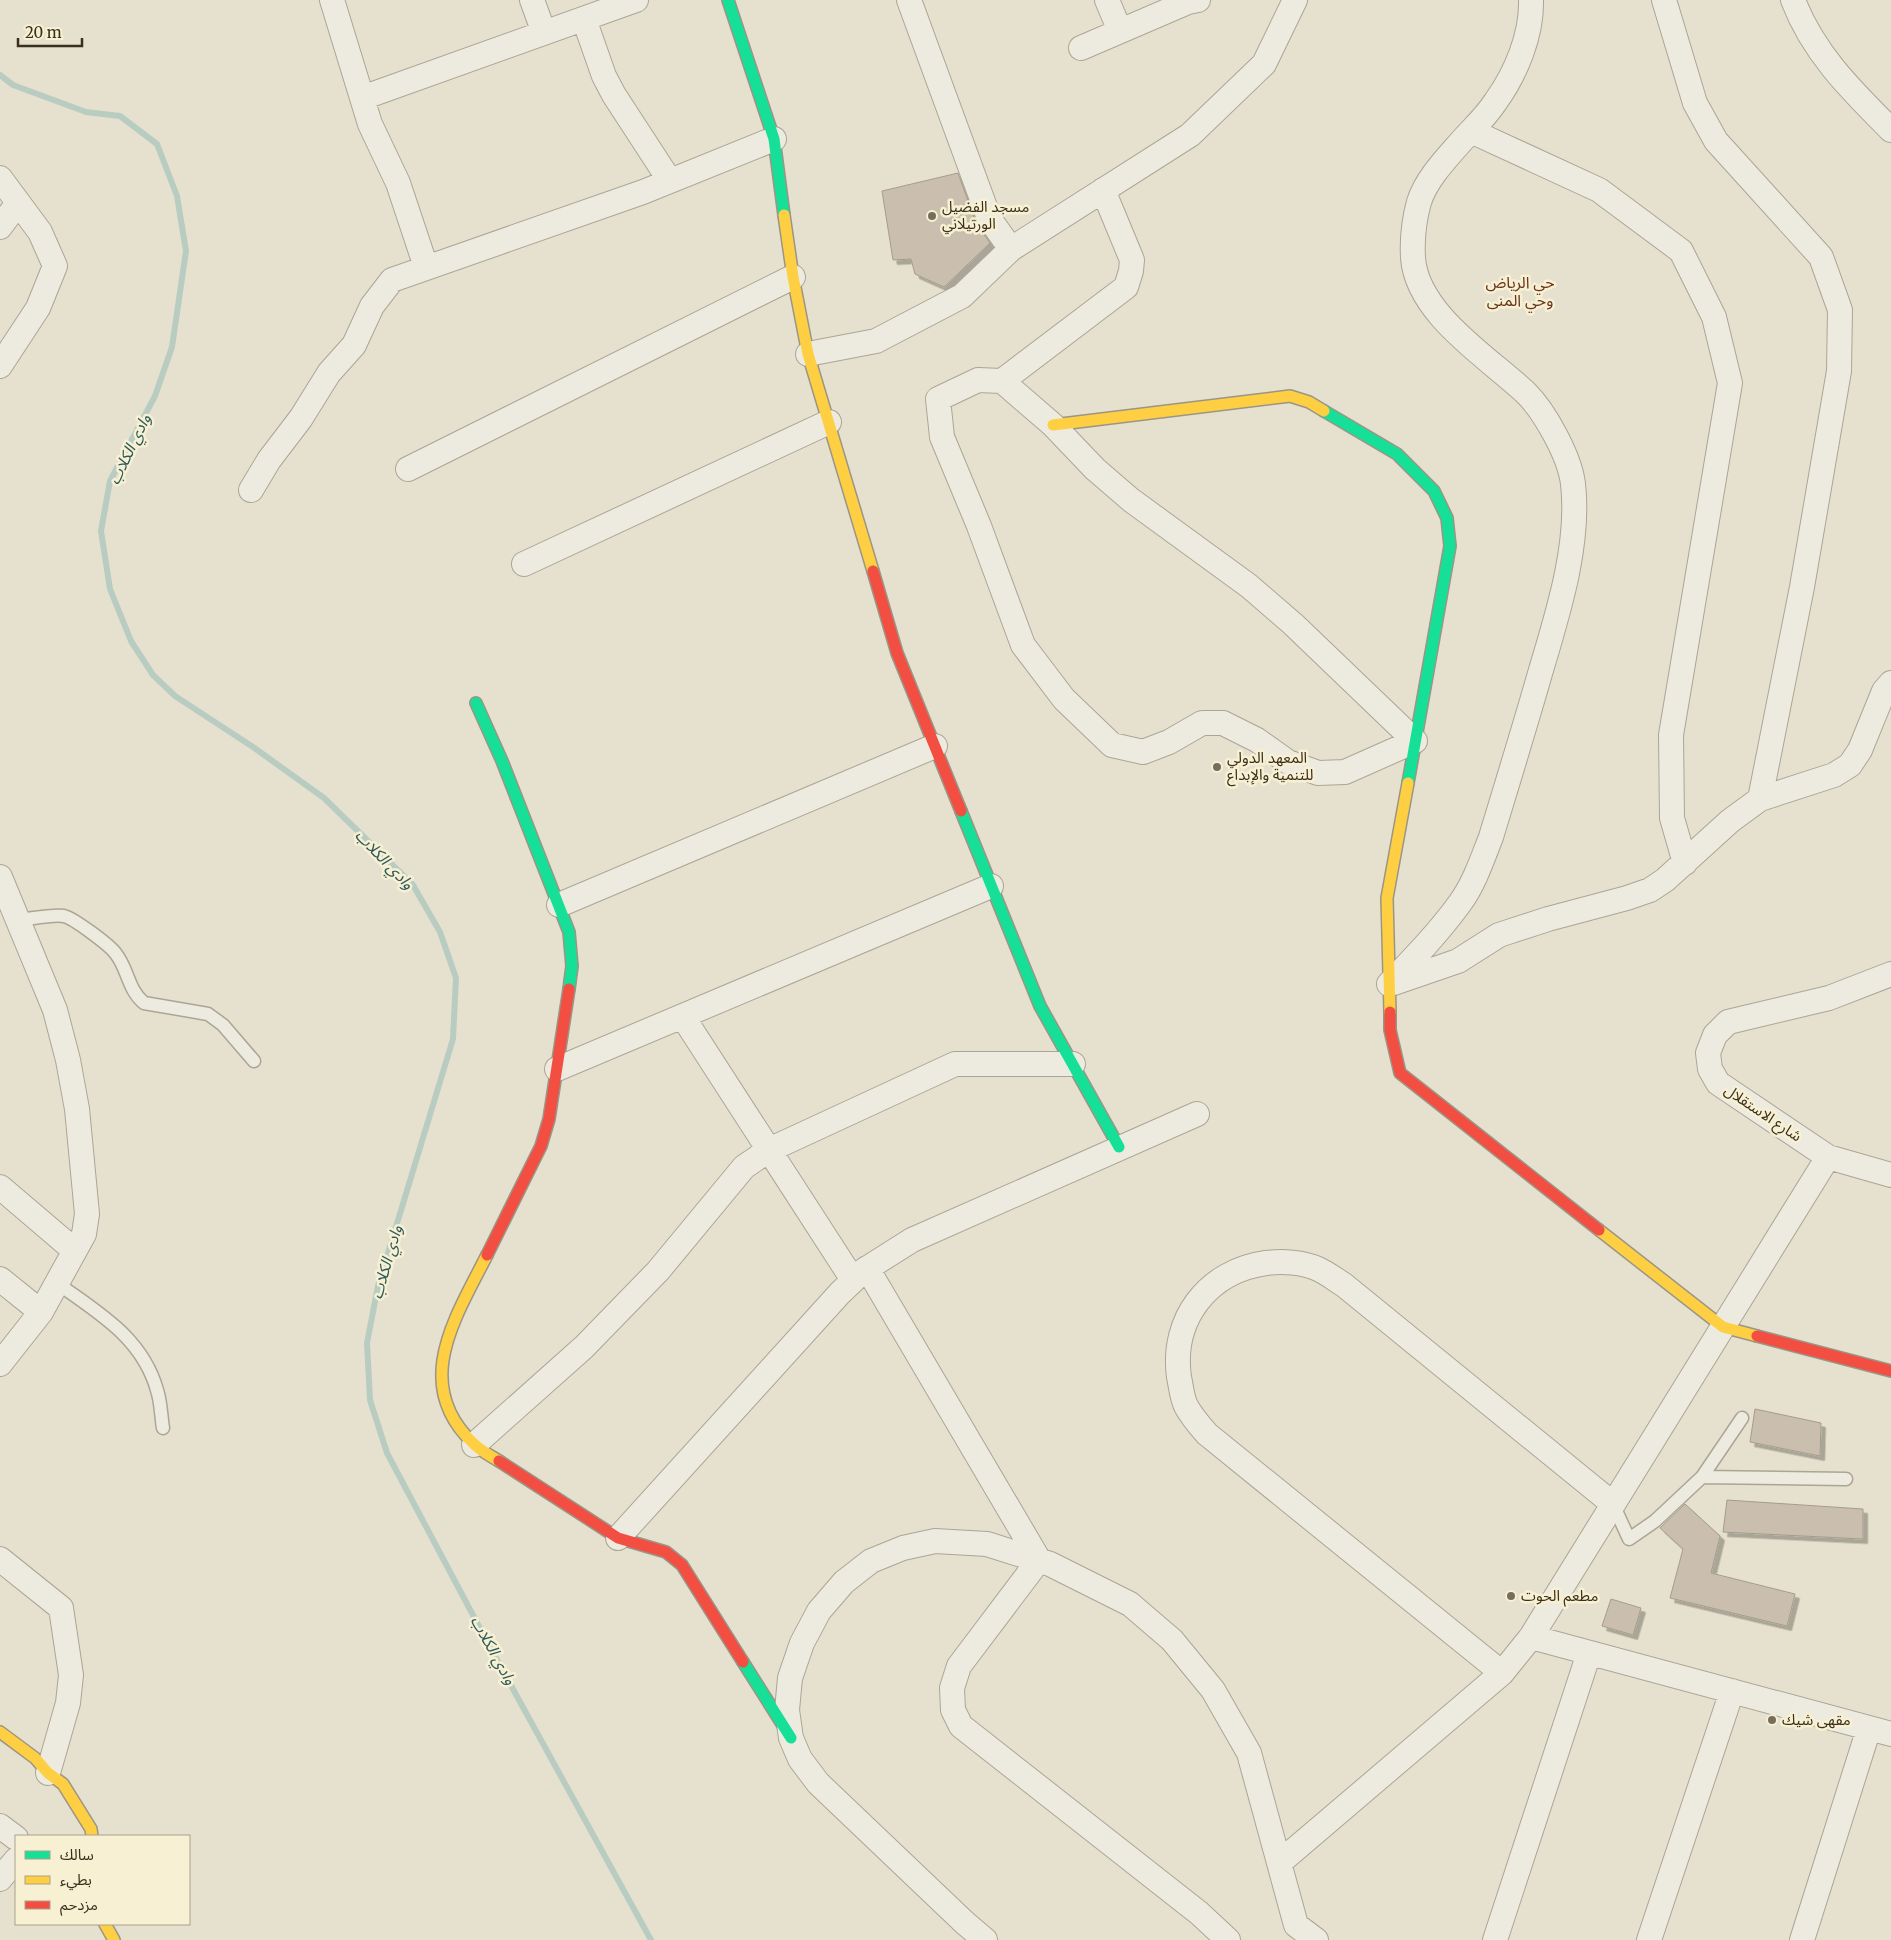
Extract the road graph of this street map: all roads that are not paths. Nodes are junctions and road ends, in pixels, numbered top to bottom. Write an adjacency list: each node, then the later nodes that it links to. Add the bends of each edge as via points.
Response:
1 (332, 0): 16 (street)
2 (532, 0): 14 (street)
3 (636, 0): 12 (street)
4 (728, 0): 19 (street)
5 (909, 0): 25 (street, via 989,218)
6 (1107, 0): 13 (street)
7 (1198, 0): 13 (street)
8 (1296, 0): 22 (street, via 1264,64 1190,135)
9 (1531, 0): 18 (street, via 1532,16 1524,45 1510,76 1496,102)
10 (1664, 0): 40 (street, via 1695,103 1716,141 1821,257 1840,310 1837,381 1802,587)
11 (1793, 0): 17 (street, via 1815,45 1838,77)
12 (584, 19): 14 (street); 21 (street, via 614,95)
13 (1120, 31): 15 (street)
14 (544, 33): 16 (street)
15 (1081, 48)
16 (362, 98): 26 (street, via 370,124 398,182)
17 (1891, 130)
18 (1471, 131): 41 (street, via 1598,190 1681,250 1714,317 1730,383 1671,735 1672,818); 47 (street, via 1439,168 1420,200 1414,229 1414,261 1431,305 1528,395 1549,423 1573,482 1574,516 1565,590 1482,862 1461,902)
19 (774, 140): 21 (street); 27 (street)
20 (0, 178): 23 (street)
21 (670, 181): 26 (street)
22 (1103, 190): 25 (street); 30 (street, via 1132,260 1126,287)
23 (18, 203): 24 (street); 29 (street, via 40,232 55,266 38,308)
24 (0, 227)
25 (1011, 249): 28 (street, via 962,296 876,341)
26 (426, 266): 34 (street, via 392,280 372,306 354,345 330,373)
27 (794, 277): 28 (street); 33 (street)
28 (808, 354): 31 (street)
29 (0, 366)
30 (1002, 381): 32 (street); 38 (street, via 978,380 938,399 942,437 1023,645 1064,699 1112,745 1143,752 1202,723 1224,723 1257,740 1288,762 1318,773 1345,772)
31 (829, 422): 35 (street); 39 (street, via 897,653)
32 (1053, 425): 38 (street, via 1094,469 1131,500 1249,586 1293,624); 38 (street, via 1290,396 1309,402 1397,454 1434,492 1447,518 1450,546)
33 (408, 469)
34 (251, 490)
35 (524, 564)
36 (1891, 683): 40 (street, via 1884,691 1860,750 1850,765 1834,775)
37 (476, 703): 44 (street)
38 (1415, 741): 47 (street, via 1387,898)
39 (934, 746): 43 (street); 44 (street)
40 (1760, 799): 41 (street)
41 (1684, 863): 47 (street, via 1650,890 1499,936 1458,961)
42 (0, 877): 45 (street)
43 (991, 886): 48 (street); 50 (street, via 1040,1006)
44 (559, 905): 51 (street, via 569,932 572,966)
45 (18, 920): 49 (lane, via 64,916 92,932 116,954 137,997 144,1003 208,1014); 58 (street, via 55,1010 77,1109 87,1214 84,1234)
46 (1891, 974): 55 (street, شارع الاستقلال, via 1829,998 1728,1022 1715,1035 1708,1052 1710,1069 1718,1083)
47 (1389, 984): 63 (street, via 1390,1030 1400,1073)
48 (683, 1017): 51 (street); 54 (street)
49 (254, 1061)
50 (1072, 1064): 53 (street); 54 (street, via 955,1064)
51 (557, 1069): 68 (street, via 541,1146 452,1325 443,1353 443,1394 452,1418)
52 (1197, 1114): 53 (street)
53 (1119, 1147): 59 (street, via 912,1240)
54 (769, 1150): 59 (street); 68 (street, via 744,1167 658,1271 584,1347)
55 (1828, 1157): 56 (street, شارع الاستقلال); 63 (street)
56 (1891, 1175)
57 (0, 1187): 58 (street)
58 (74, 1250): 61 (street)
59 (860, 1274): 72 (street); 74 (street)
60 (0, 1279): 62 (street)
61 (56, 1283): 62 (street); 67 (lane, via 116,1326 140,1352 157,1390)
62 (41, 1312): 64 (street)
63 (1723, 1327): 65 (street); 71 (street)
64 (0, 1364)
65 (1891, 1371)
66 (1742, 1418): 69 (lane)
67 (163, 1428)
68 (474, 1445): 72 (street)
69 (1702, 1476): 70 (lane); 71 (lane, via 1655,1521 1629,1539)
70 (1846, 1479)
71 (1613, 1504): 75 (street); 77 (street, via 1344,1285 1318,1269 1293,1263 1250,1265 1209,1287 1195,1305 1184,1324 1177,1364 1185,1404 1194,1420 1207,1434)
72 (618, 1538): 81 (street, via 666,1552 682,1565)
73 (0, 1559): 82 (street, via 61,1608 71,1675 68,1703)
74 (1040, 1560): 81 (street, via 987,1544 935,1541 903,1548 871,1561 844,1582 819,1612 802,1643 790,1678 787,1710); 87 (street, via 1130,1604 1172,1640 1213,1690 1249,1753); 91 (street, via 959,1666 952,1688 953,1710 961,1726 1199,1913)
75 (1531, 1637): 76 (street); 77 (street)
76 (1589, 1653): 78 (street); 93 (street)
77 (1502, 1673): 87 (street)
78 (1732, 1691): 79 (street); 94 (street)
79 (1880, 1731): 95 (street)
80 (0, 1732): 82 (street)
81 (791, 1738): 90 (street, via 800,1758 818,1783)
82 (48, 1772): 84 (street, via 63,1784)
83 (0, 1826): 85 (street)
84 (92, 1835)
85 (15, 1837)
86 (15, 1861): 88 (street)
87 (1279, 1863): 89 (street)
88 (0, 1879)
89 (1291, 1933): 92 (street)
90 (985, 1940)
91 (1228, 1940)
92 (1316, 1940)
93 (1495, 1940)
94 (1649, 1940)
95 (1802, 1940)

